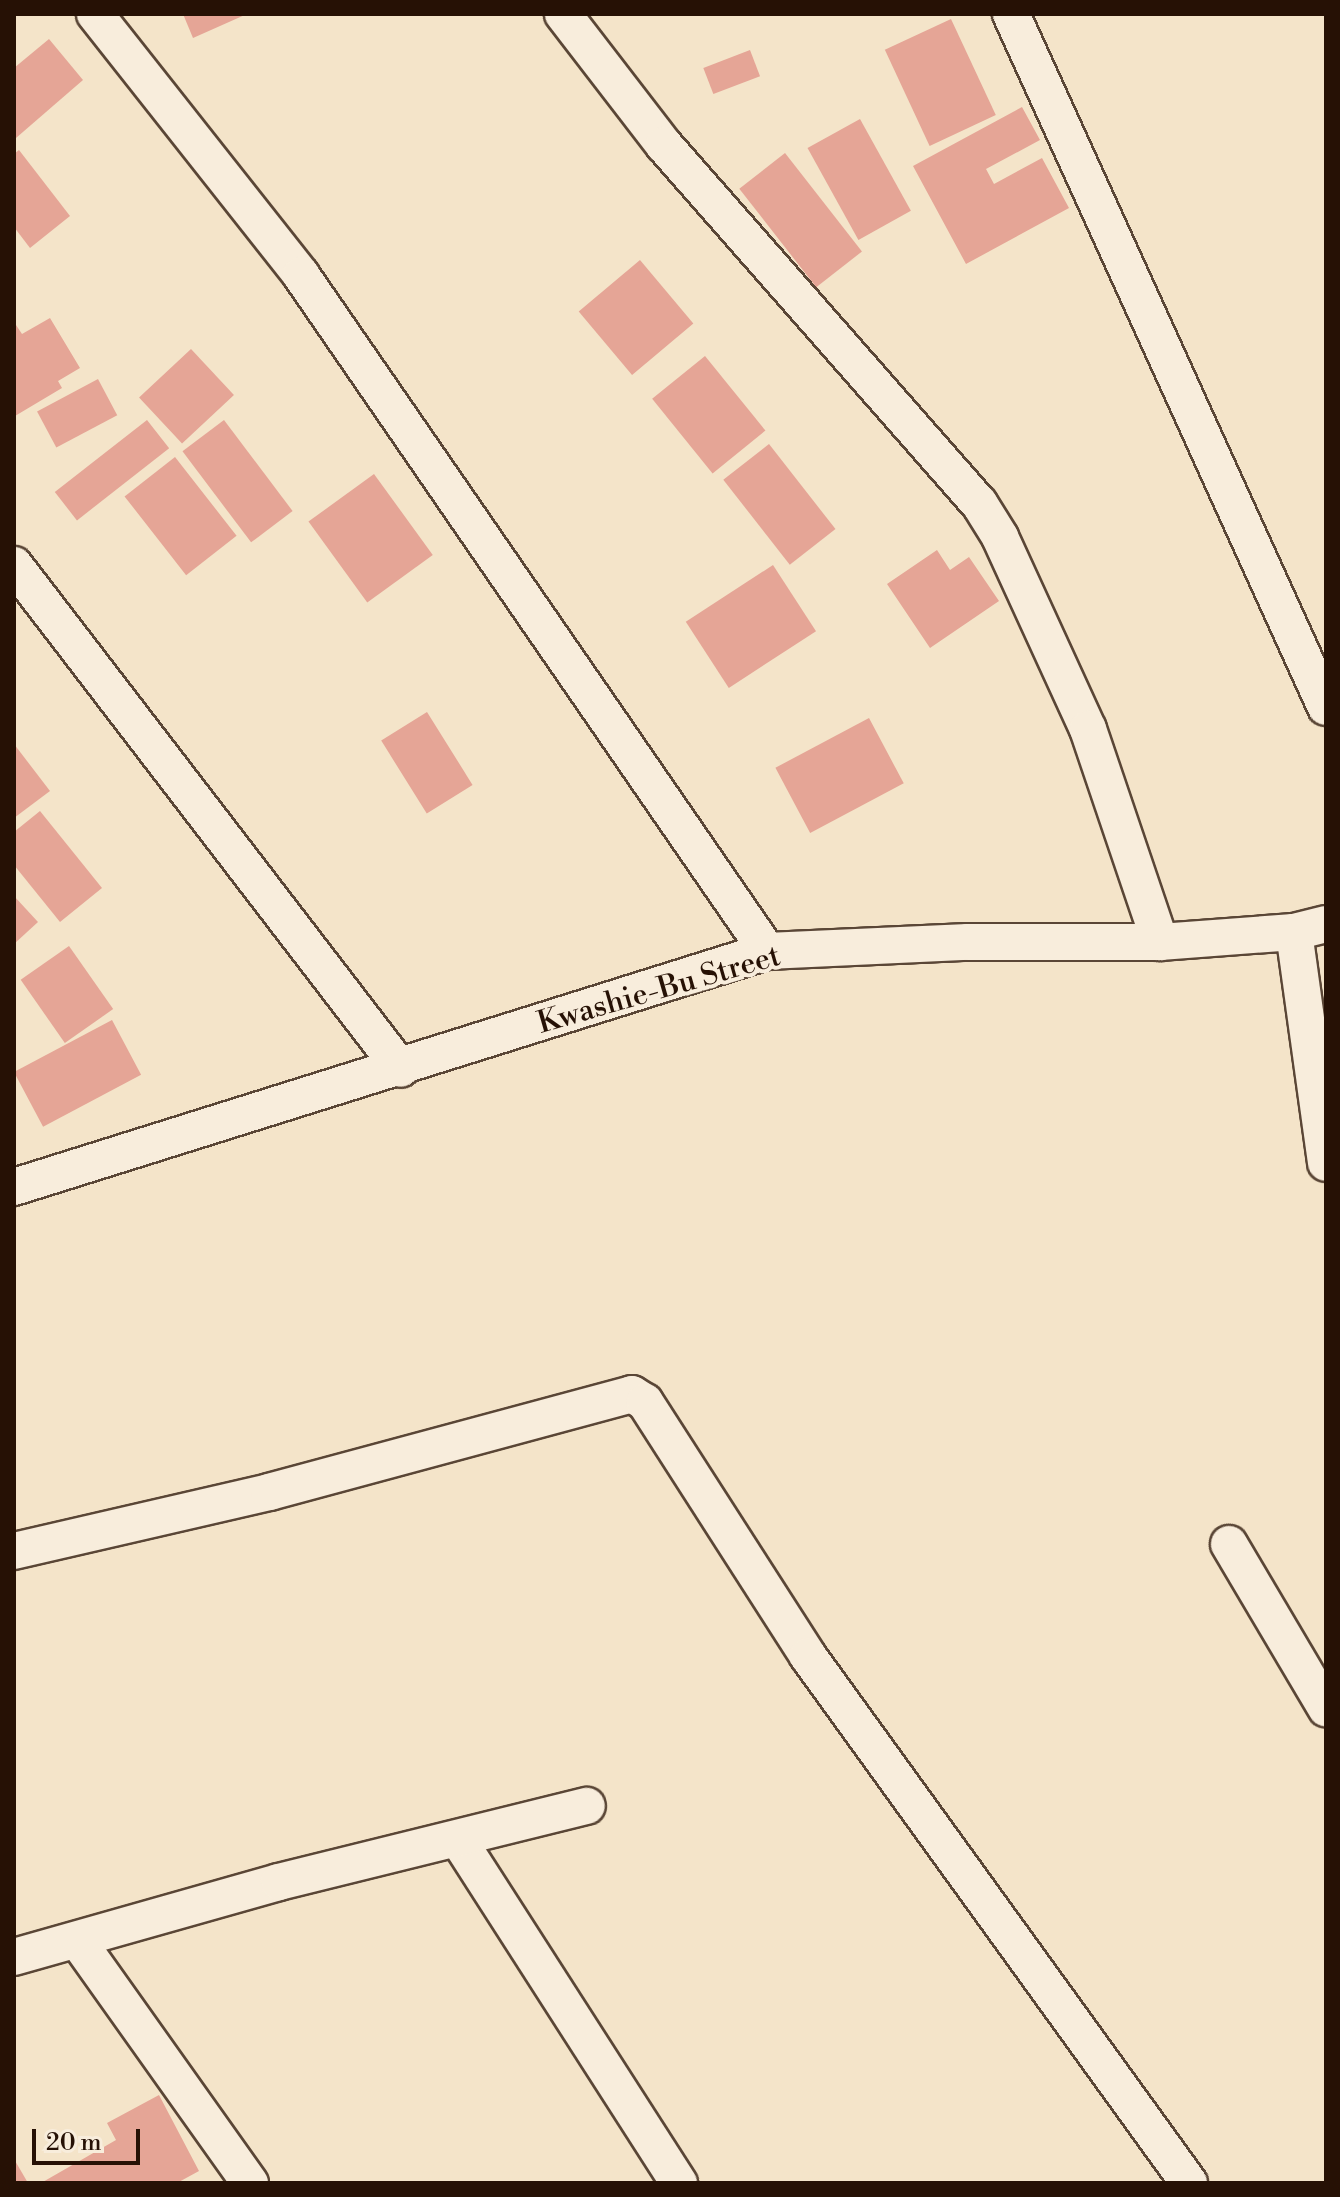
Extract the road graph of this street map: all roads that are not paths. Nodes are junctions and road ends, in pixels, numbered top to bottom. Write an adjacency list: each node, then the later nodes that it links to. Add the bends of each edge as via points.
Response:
1 (95, 14): 8 (street, via 301,275)
2 (563, 14): 7 (street, via 664,145 979,503 1000,537 1088,729)
3 (1011, 14): 5 (street)
4 (14, 565): 9 (street)
5 (1326, 707)
6 (1310, 928): 7 (street, Kwashie-Bu Street); 10 (street)
7 (1160, 942): 8 (street, Kwashie-Bu Street, via 968,942)
8 (767, 951): 9 (street, Kwashie-Bu Street)
9 (401, 1069): 11 (street, Kwashie-Bu Street)
10 (1326, 1163)
11 (14, 1187)
12 (1229, 1544): 14 (street)
13 (14, 1551): 21 (street, via 269,1492 632,1394 645,1402 844,1707)
14 (1326, 1708)
15 (587, 1806): 16 (street)
16 (458, 1839): 17 (street, via 279,1882); 20 (street)
17 (78, 1941): 18 (street); 19 (street)
18 (14, 1957)
19 (250, 2183)
20 (679, 2183)
21 (1189, 2183)

